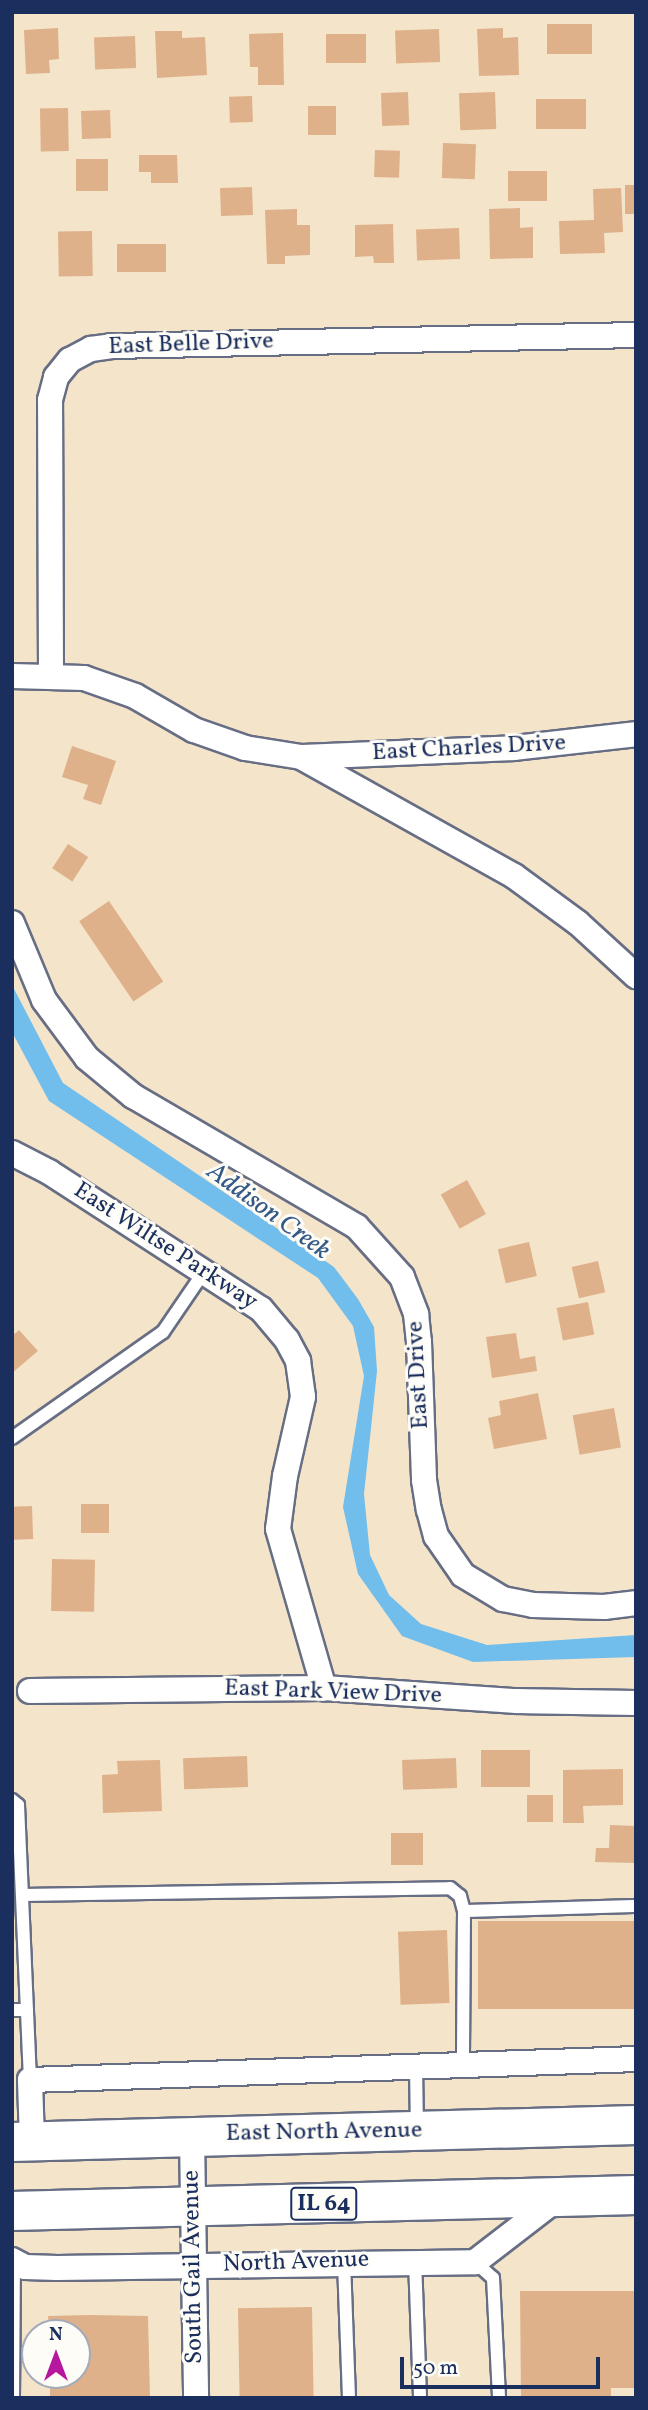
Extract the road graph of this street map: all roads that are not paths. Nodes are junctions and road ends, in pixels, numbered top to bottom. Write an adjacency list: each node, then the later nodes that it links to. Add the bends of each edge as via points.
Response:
1 (636, 335): 2 (street, East Belle Drive, via 112,346 70,359 56,377 50,400)
2 (51, 674): 3 (street); 5 (street, via 110,686 194,730 245,748)
3 (12, 676)
4 (636, 734): 5 (street, East Charles Drive, via 514,748)
5 (301, 757): 7 (street, via 514,876 578,923)
6 (12, 923): 11 (street, East Drive, via 44,1000 87,1058 133,1096 357,1227 402,1277 418,1333 429,1510 436,1536 463,1575 503,1599 533,1605)
7 (636, 976)
8 (12, 1153): 9 (street, East Wiltse Parkway)
9 (204, 1272): 10 (lane, via 163,1332); 12 (street, East Wiltse Parkway, via 277,1323 298,1361 302,1416 285,1476 278,1529)
10 (12, 1438)
11 (636, 1603)
12 (324, 1689): 13 (street, East Park View Drive); 14 (street, East Park View Drive)
13 (30, 1691)
14 (636, 1703)
15 (12, 1800): 16 (lane, via 18,1805)
16 (22, 1895): 18 (lane, via 437,1886 460,1896); 20 (lane)
17 (636, 1906): 18 (lane)
18 (464, 1911): 22 (lane)
19 (12, 2010): 20 (lane)
20 (27, 2010): 24 (lane)
21 (636, 2059): 22 (street)
22 (463, 2064): 23 (street)
23 (416, 2066): 24 (street); 26 (lane)
24 (30, 2080): 28 (street)
25 (636, 2125): 26 (main road, East North Avenue)
26 (417, 2131): 27 (main road, East North Avenue)
27 (192, 2137): 28 (main road, East North Avenue); 31 (street, South Gail Avenue)
28 (22, 2141)
29 (636, 2195): 30 (main road, IL 64)
30 (559, 2197): 31 (main road, IL 64); 36 (street)
31 (193, 2207): 32 (main road, IL 64); 37 (street, South Gail Avenue)
32 (12, 2211)
33 (13, 2260): 37 (street, North Avenue, via 25,2267); 38 (lane)
34 (415, 2260): 35 (street, North Avenue); 36 (street, North Avenue); 41 (lane)
35 (344, 2261): 37 (street, North Avenue); 40 (lane)
36 (475, 2263): 42 (lane, via 493,2278)
37 (194, 2266): 39 (street, South Gail Avenue)
38 (13, 2398)
39 (196, 2398)
40 (349, 2398)
41 (420, 2398)
42 (499, 2398)

